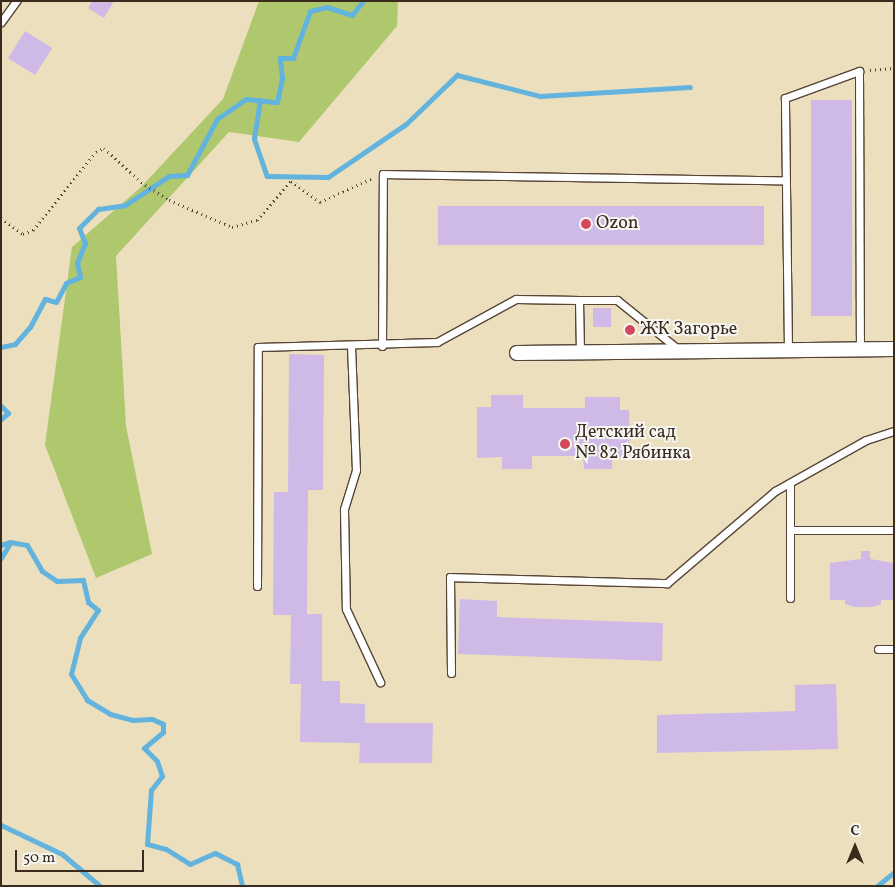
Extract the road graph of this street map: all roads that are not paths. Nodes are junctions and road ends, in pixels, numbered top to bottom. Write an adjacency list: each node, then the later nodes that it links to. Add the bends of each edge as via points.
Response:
1 (16, 1): 2 (lane)
2 (1, 22)
3 (786, 180): 6 (lane, via 383,174); 7 (lane); 8 (lane, via 785,98 860,71)
4 (579, 300): 6 (lane, via 516,300 437,342); 10 (lane, via 617,300); 11 (lane)
5 (350, 346): 6 (lane); 17 (lane, via 258,347); 22 (lane, via 356,470 344,509 346,609)
6 (382, 346)
7 (788, 349): 8 (street); 10 (street)
8 (860, 349): 9 (street)
9 (894, 349)
10 (678, 350): 11 (street)
11 (580, 352): 12 (street)
12 (518, 353)
13 (894, 430): 14 (lane, via 866,440)
14 (790, 483): 15 (lane); 21 (lane, via 775,491 667,583 450,576)
15 (792, 530): 16 (lane); 18 (lane)
16 (894, 530)
17 (257, 586)
18 (790, 598)
19 (878, 649): 20 (lane)
20 (894, 649)
21 (451, 673)
22 (380, 682)

